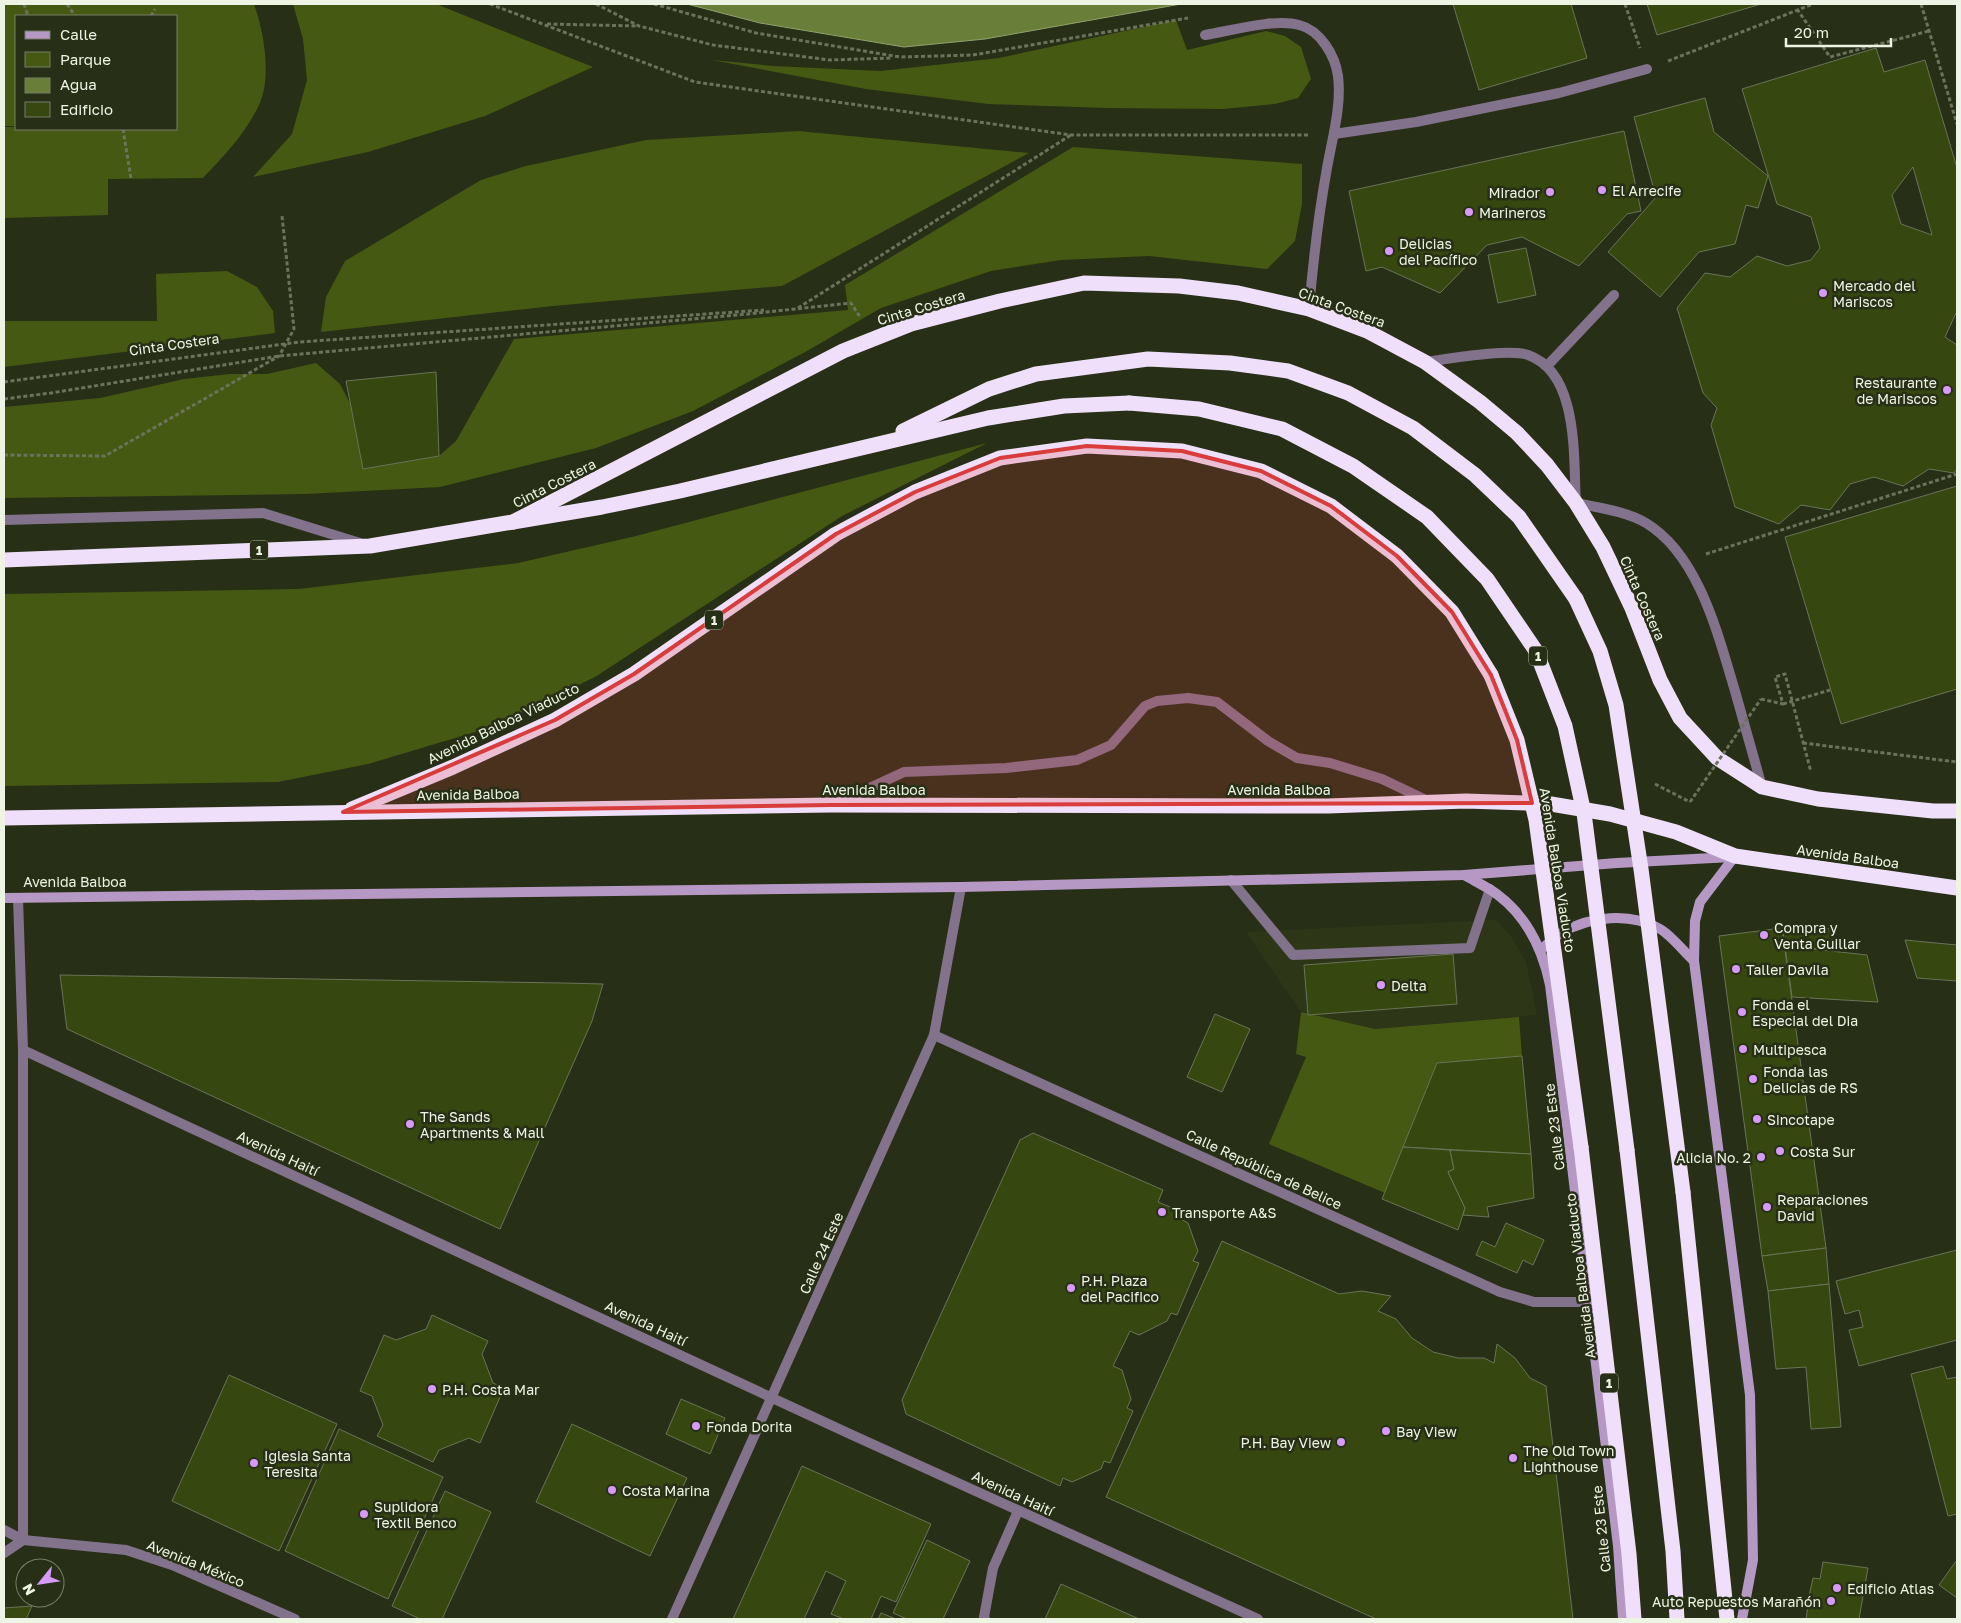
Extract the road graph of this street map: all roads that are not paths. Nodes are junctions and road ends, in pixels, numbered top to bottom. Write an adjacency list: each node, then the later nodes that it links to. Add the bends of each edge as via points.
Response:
1 (1205, 35): 3 (street, via 1278,22 1300,25 1318,35 1331,53 1338,75 1339,102)
2 (1647, 69): 3 (street, via 1559,93 1416,122)
3 (1334, 134): 5 (street)
4 (1614, 295): 7 (street)
5 (1309, 309): 6 (highway, Cinta Costera, via 1367,331); 11 (highway, Cinta Costera, via 1238,293 1179,286 1084,284 911,324 843,351)
6 (1425, 362): 7 (street, via 1503,353 1528,354); 9 (highway, Cinta Costera, via 1517,433 1547,465)
7 (1548, 366): 9 (street, via 1563,388 1571,418)
8 (879, 443): 11 (highway, Cinta Costera / 1, via 680,491); 44 (highway, 1, bridge, via 998,416 1064,406 1129,403 1199,409 1282,428 1354,466 1427,517 1487,579 1536,651 1565,726 1584,813 1627,1150 1673,1551); 45 (highway, bridge, via 989,389 1036,374 1148,359 1230,363 1288,371 1348,393 1413,428 1475,475 1519,517 1576,599 1600,651 1616,705 1641,868 1683,1192)
9 (1576, 504): 14 (highway, Cinta Costera, via 1603,547 1632,608 1660,680 1680,718 1717,758); 14 (street, via 1622,514 1645,523 1665,538 1684,561 1719,636)
10 (4, 520): 12 (street, via 263,513)
11 (513, 522): 12 (highway, Cinta Costera / 1)
12 (370, 546): 13 (highway, Cinta Costera / 1)
13 (4, 560)
14 (1762, 786): 17 (highway, Cinta Costera, via 1818,799)
15 (1430, 802): 16 (highway, Avenida Balboa, via 1328,806); 16 (street, via 1382,778 1330,763 1297,758 1268,741 1217,702 1188,698 1157,701 1145,706 1111,745 1077,760 1006,768 904,772); 20 (highway, Avenida Balboa, via 1551,804 1610,814 1676,832)
16 (832, 805): 18 (highway, Avenida Balboa)
17 (1957, 811)
18 (343, 812): 19 (highway, Avenida Balboa / 1); 43 (highway, Avenida Balboa Viaducto / 1, bridge, via 453,767 555,720 634,674 836,534 915,492 1000,458 1087,446 1182,451 1261,470 1331,506 1397,556 1452,612 1491,675 1517,740 1536,820 1581,1147)
19 (4, 818)
20 (1735, 856): 21 (main road, Avenida Balboa); 24 (highway, Avenida Balboa); 29 (main road, via 1700,902 1695,921)
21 (1464, 875): 22 (main road, Avenida Balboa / 1); 25 (main road, Calle 23 Este / 1)
22 (1231, 880): 23 (main road, Avenida Balboa / 1); 25 (street, via 1293,955 1470,948)
23 (961, 887): 27 (main road, Avenida Balboa / 1); 30 (street, Calle 24 Este)
24 (1957, 888)
25 (1490, 889): 28 (main road, Calle 23 Este / 1, via 1528,927)
26 (4, 898): 27 (main road, Avenida Balboa / 1)
27 (18, 898): 31 (street)
28 (1540, 950): 29 (main road, via 1560,934 1584,922 1610,918 1637,920 1661,930); 32 (main road, Calle 23 Este / 1, via 1550,985)
29 (1694, 961): 46 (main road, via 1750,1395 1753,1560)
30 (934, 1035): 32 (street, Calle República de Belice, via 1500,1292 1534,1302); 33 (street, Calle 24 Este)
31 (23, 1050): 33 (street, Avenida Haití); 36 (street)
32 (1589, 1302): 42 (main road, Calle 23 Este / 1, via 1618,1546)
33 (772, 1397): 34 (street, Avenida Haití); 39 (street, Calle 24 Este)
34 (1018, 1511): 40 (street, via 993,1568); 41 (street, Avenida Haití)
35 (4, 1530): 36 (street, Avenida México)
36 (23, 1540): 37 (street); 38 (street, Avenida México, via 126,1550 172,1565)
37 (4, 1553)
38 (295, 1619)
39 (672, 1619)
40 (985, 1619)
41 (1258, 1619)
42 (1623, 1619)
43 (1634, 1619)
44 (1677, 1619)
45 (1728, 1619)
46 (1742, 1619)

